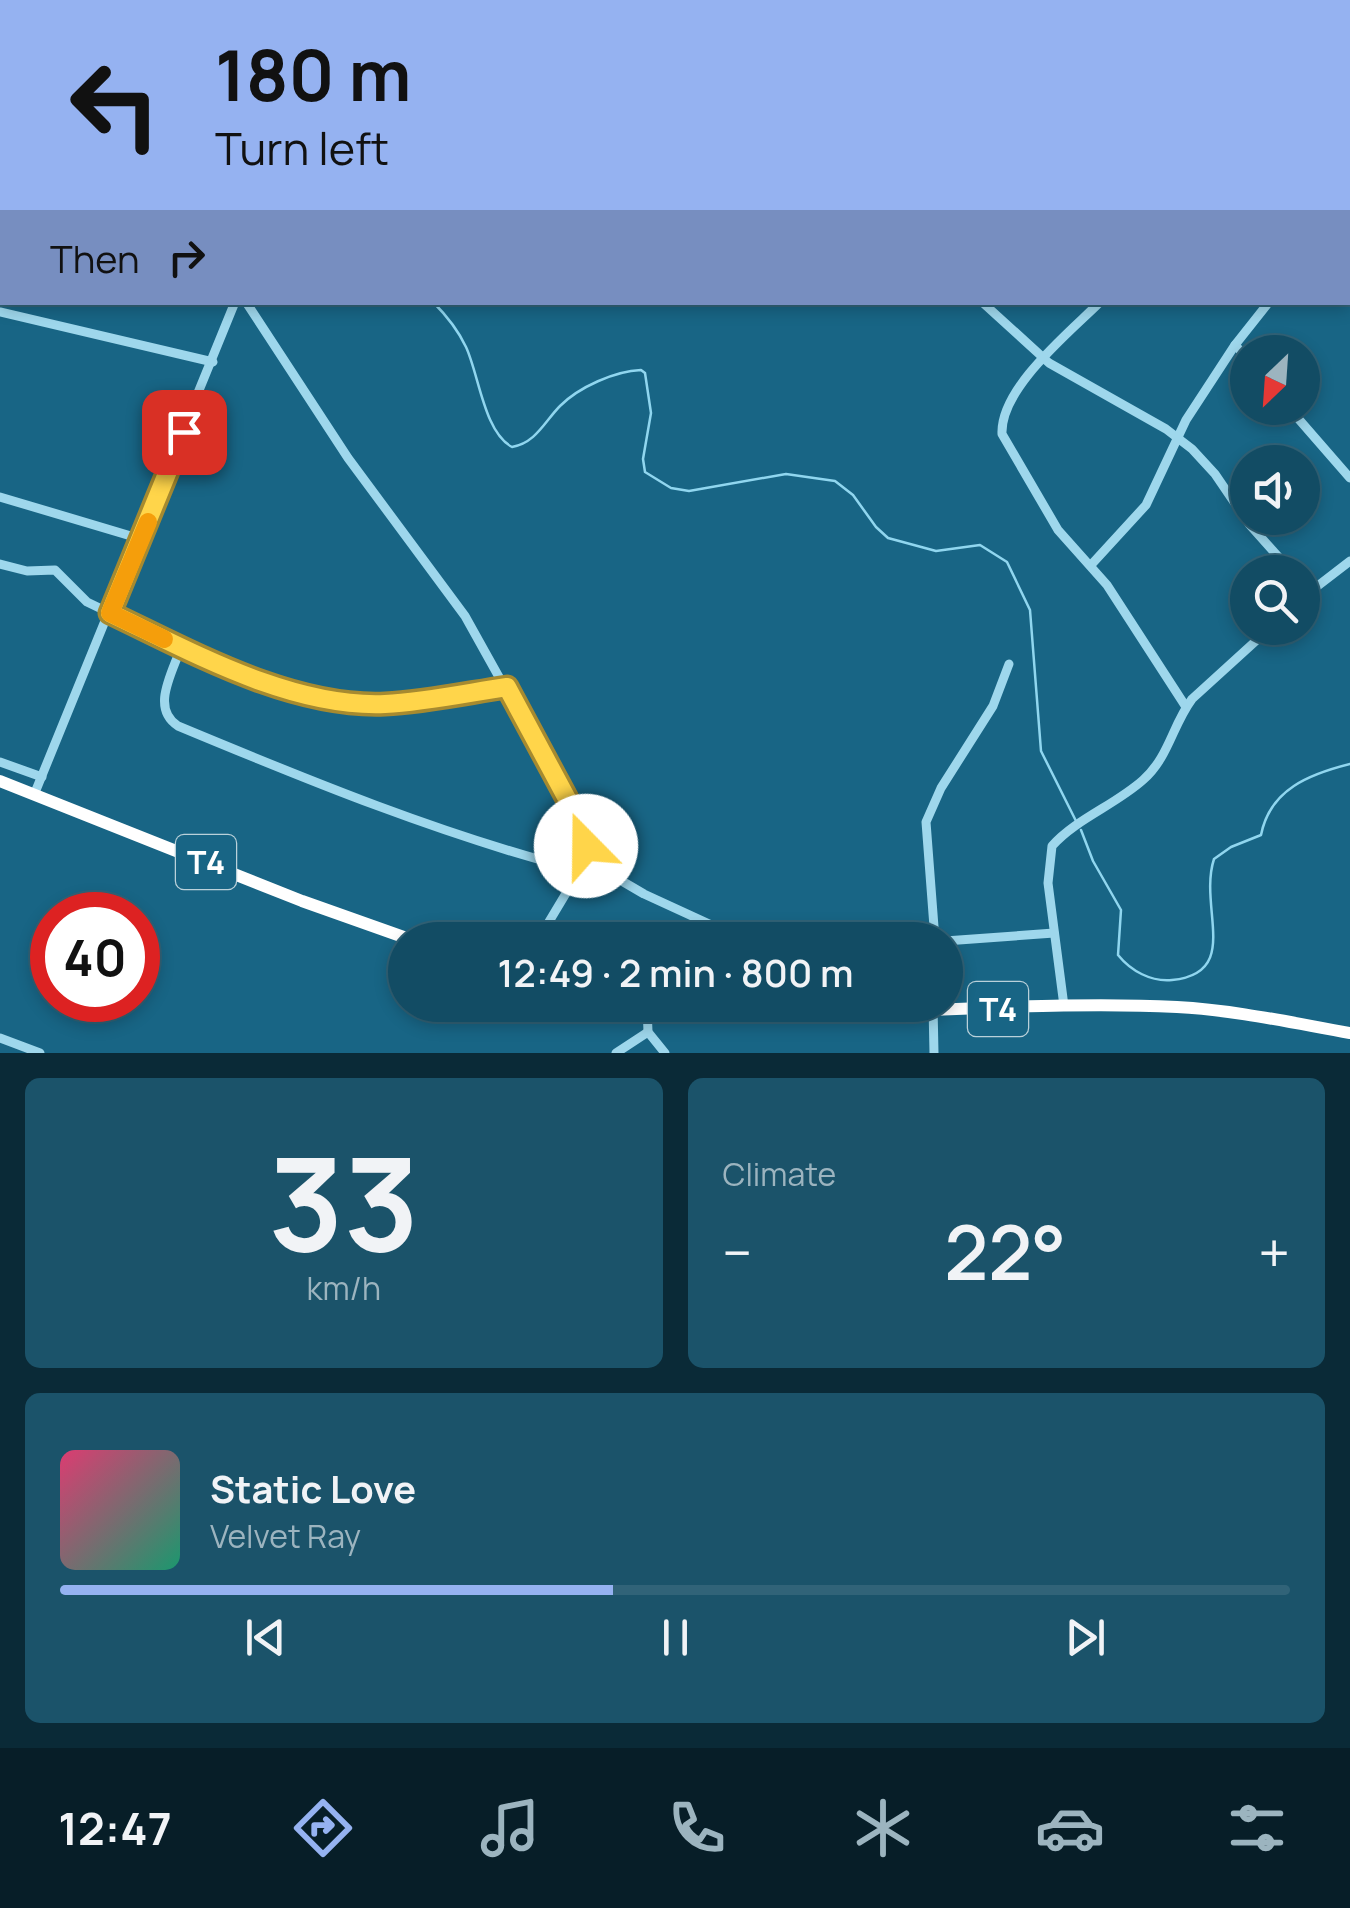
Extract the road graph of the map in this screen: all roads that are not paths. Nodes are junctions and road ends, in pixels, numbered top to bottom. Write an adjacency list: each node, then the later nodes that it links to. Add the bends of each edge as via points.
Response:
1 (235, 305): 10 (street)
2 (248, 305): 25 (street, via 348,458 465,616)
3 (985, 305): 9 (street)
4 (1097, 305): 9 (street)
5 (1267, 305): 7 (street)
6 (0, 312): 10 (street)
7 (1243, 335)
8 (1230, 353): 12 (street)
9 (1043, 358): 12 (street); 19 (street, via 1009,406 1002,434 1062,537)
10 (213, 362): 15 (street)
11 (1304, 425): 13 (street)
12 (1177, 437): 16 (street, via 1207,464); 19 (street, via 1146,505)
13 (1350, 478)
14 (0, 497): 15 (street)
15 (141, 539): 21 (street)
16 (1277, 555)
17 (1350, 560): 20 (street)
18 (0, 564): 21 (street, via 55,570 78,596)
19 (1090, 566): 26 (street)
20 (1320, 581)
21 (110, 613): 23 (street); 28 (street)
22 (1252, 645): 26 (street)
23 (181, 647): 25 (street, via 258,679 344,702 405,702); 32 (street, via 162,704 172,722 440,830)
24 (1009, 664): 35 (street, via 926,822)
25 (507, 687): 31 (street, via 572,808)
26 (1186, 708): 37 (street, via 1169,748 1143,780 1053,843 1048,884)
27 (0, 762): 28 (street)
28 (42, 777): 30 (street)
29 (0, 781): 30 (highway, T4)
30 (34, 795): 36 (highway, T4)
31 (586, 860): 32 (street); 34 (street)
32 (581, 871): 33 (street)
33 (549, 922)
34 (705, 922)
35 (934, 922)
36 (388, 931)
37 (1054, 932): 38 (street); 39 (street)
38 (963, 940)
39 (1064, 1006): 40 (highway, T4); 44 (highway, T4, via 1179,1007)
40 (963, 1008)
41 (647, 1022): 43 (street)
42 (933, 1022): 49 (street)
43 (648, 1032): 47 (street); 48 (street)
44 (1350, 1032)
45 (0, 1038): 46 (street)
46 (40, 1053)
47 (616, 1053)
48 (665, 1053)
49 (934, 1053)

